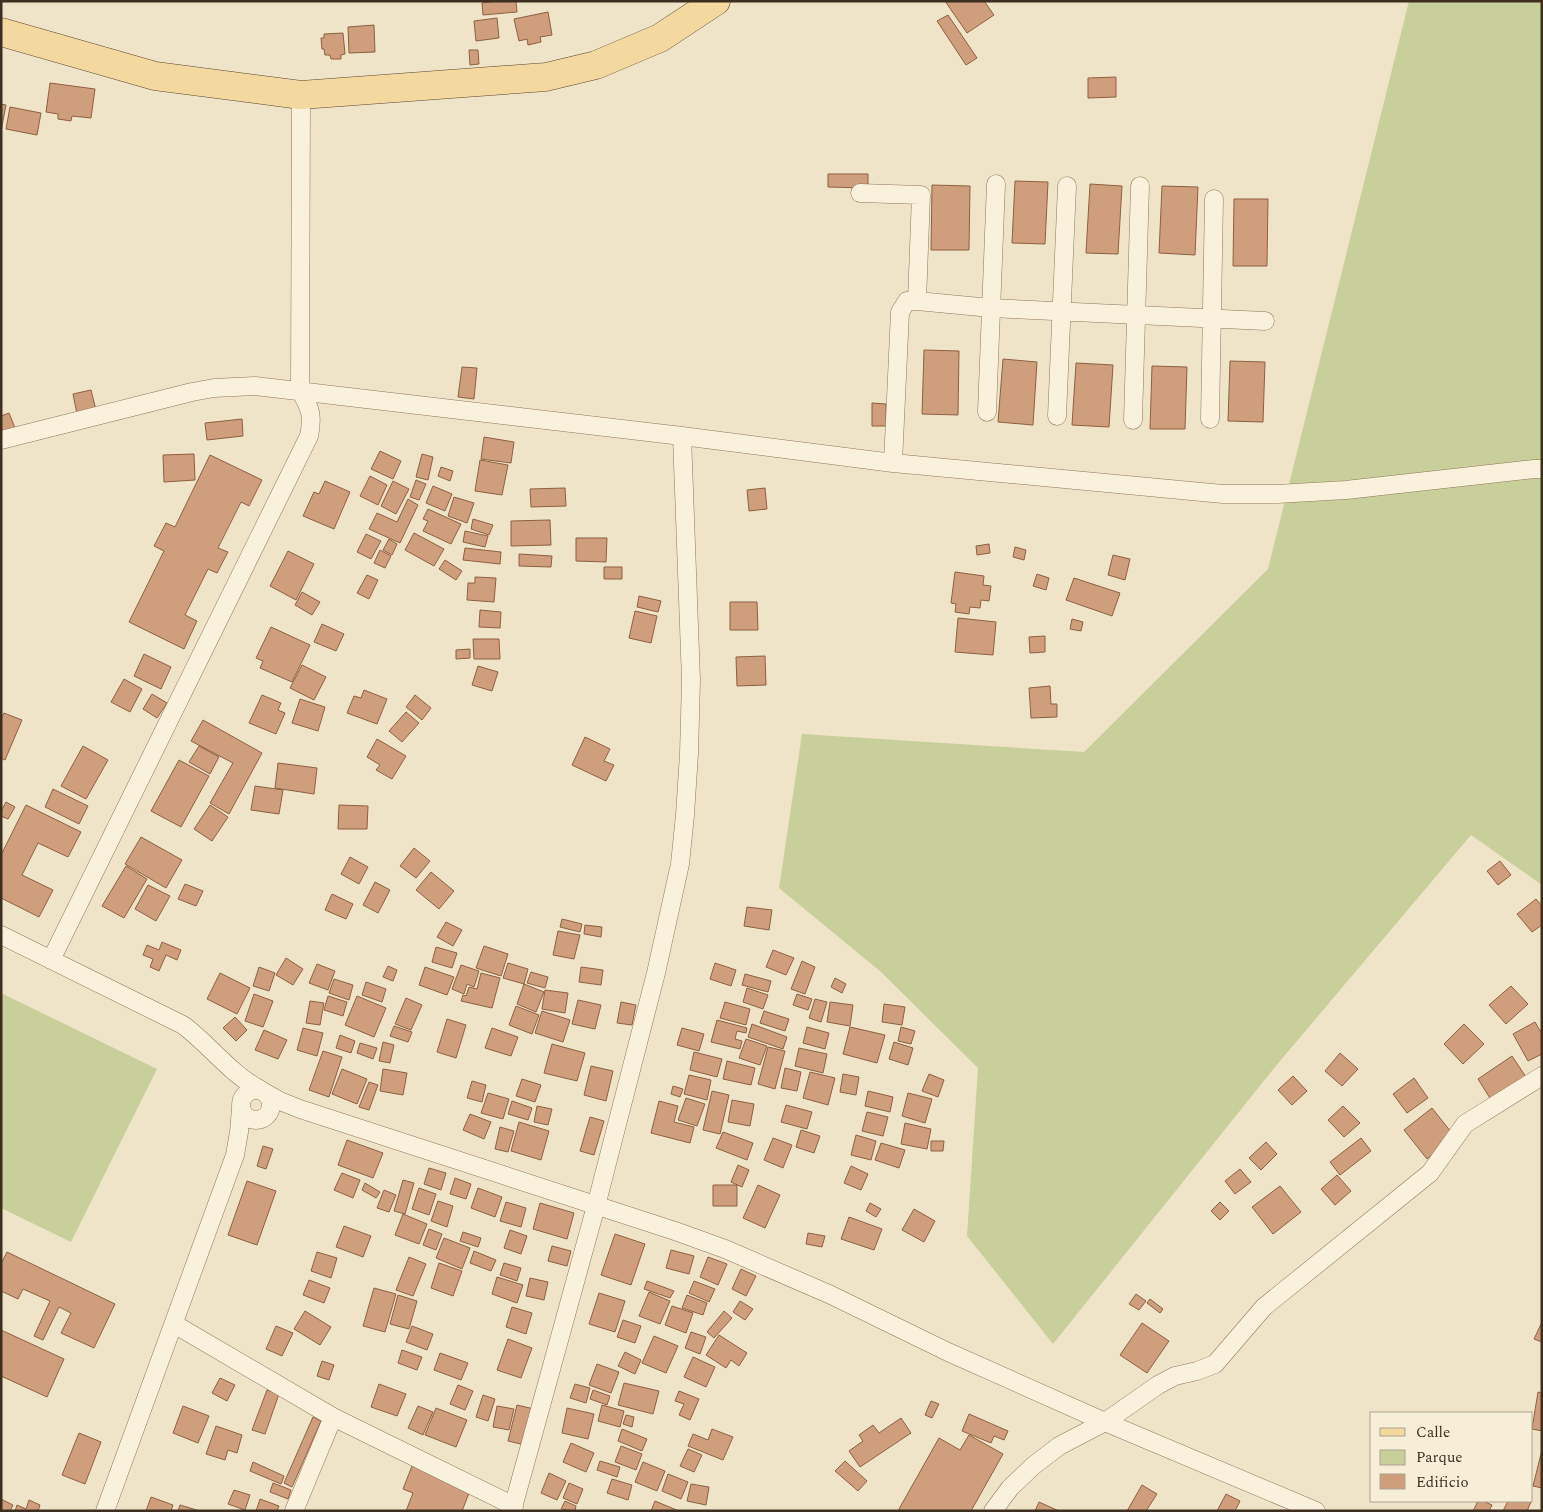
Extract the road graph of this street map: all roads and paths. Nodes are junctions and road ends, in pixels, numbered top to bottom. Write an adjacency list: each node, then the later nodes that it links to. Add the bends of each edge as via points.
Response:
1 (716, 1): 3 (main road, via 660,38 596,66 546,77)
2 (1, 32): 3 (main road, via 155,76)
3 (301, 94): 15 (street)
4 (996, 184): 10 (street)
5 (1067, 186): 11 (street)
6 (1140, 186): 12 (street)
7 (860, 194): 9 (street, via 921,195)
8 (1214, 199): 13 (street)
9 (917, 300): 10 (street); 22 (street, via 907,301 900,312)
10 (991, 308): 11 (street); 16 (street)
11 (1061, 310): 12 (street); 17 (street)
12 (1136, 315): 13 (street); 19 (street)
13 (1211, 319): 14 (street); 18 (street)
14 (1265, 321)
15 (300, 391): 20 (street); 21 (street, via 254,386 214,388); 25 (street, via 309,406 312,420 309,436)
16 (987, 412)
17 (1057, 416)
18 (1210, 419)
19 (1133, 420)
20 (682, 436): 22 (street); 33 (street, via 691,680 680,864 656,973)
21 (1, 440)
22 (893, 463): 23 (street, via 1223,494 1346,490)
23 (1542, 469)
24 (1, 935): 25 (street)
25 (51, 960): 26 (street, via 182,1025)
26 (218, 1057): 28 (street); 29 (street, via 237,1090)
27 (1542, 1076): 36 (street, via 1464,1124 1430,1173 1264,1307 1216,1364 1175,1376)
28 (262, 1091): 29 (street, via 247,1092); 30 (street); 31 (street, via 271,1106 268,1115)
29 (240, 1106): 31 (street, via 248,1118); 32 (street)
30 (314, 1114): 31 (street, via 282,1113); 33 (street)
31 (261, 1119): 32 (street, via 250,1129)
32 (234, 1155): 34 (street)
33 (596, 1206): 36 (street, via 734,1253); 37 (street)
34 (174, 1324): 35 (street); 38 (street)
35 (333, 1417): 37 (street); 39 (street)
36 (1105, 1422): 40 (street, via 1059,1446 1033,1466 1010,1488); 41 (street)
37 (513, 1508)
38 (105, 1511)
39 (294, 1511)
40 (993, 1511)
41 (1316, 1511)

